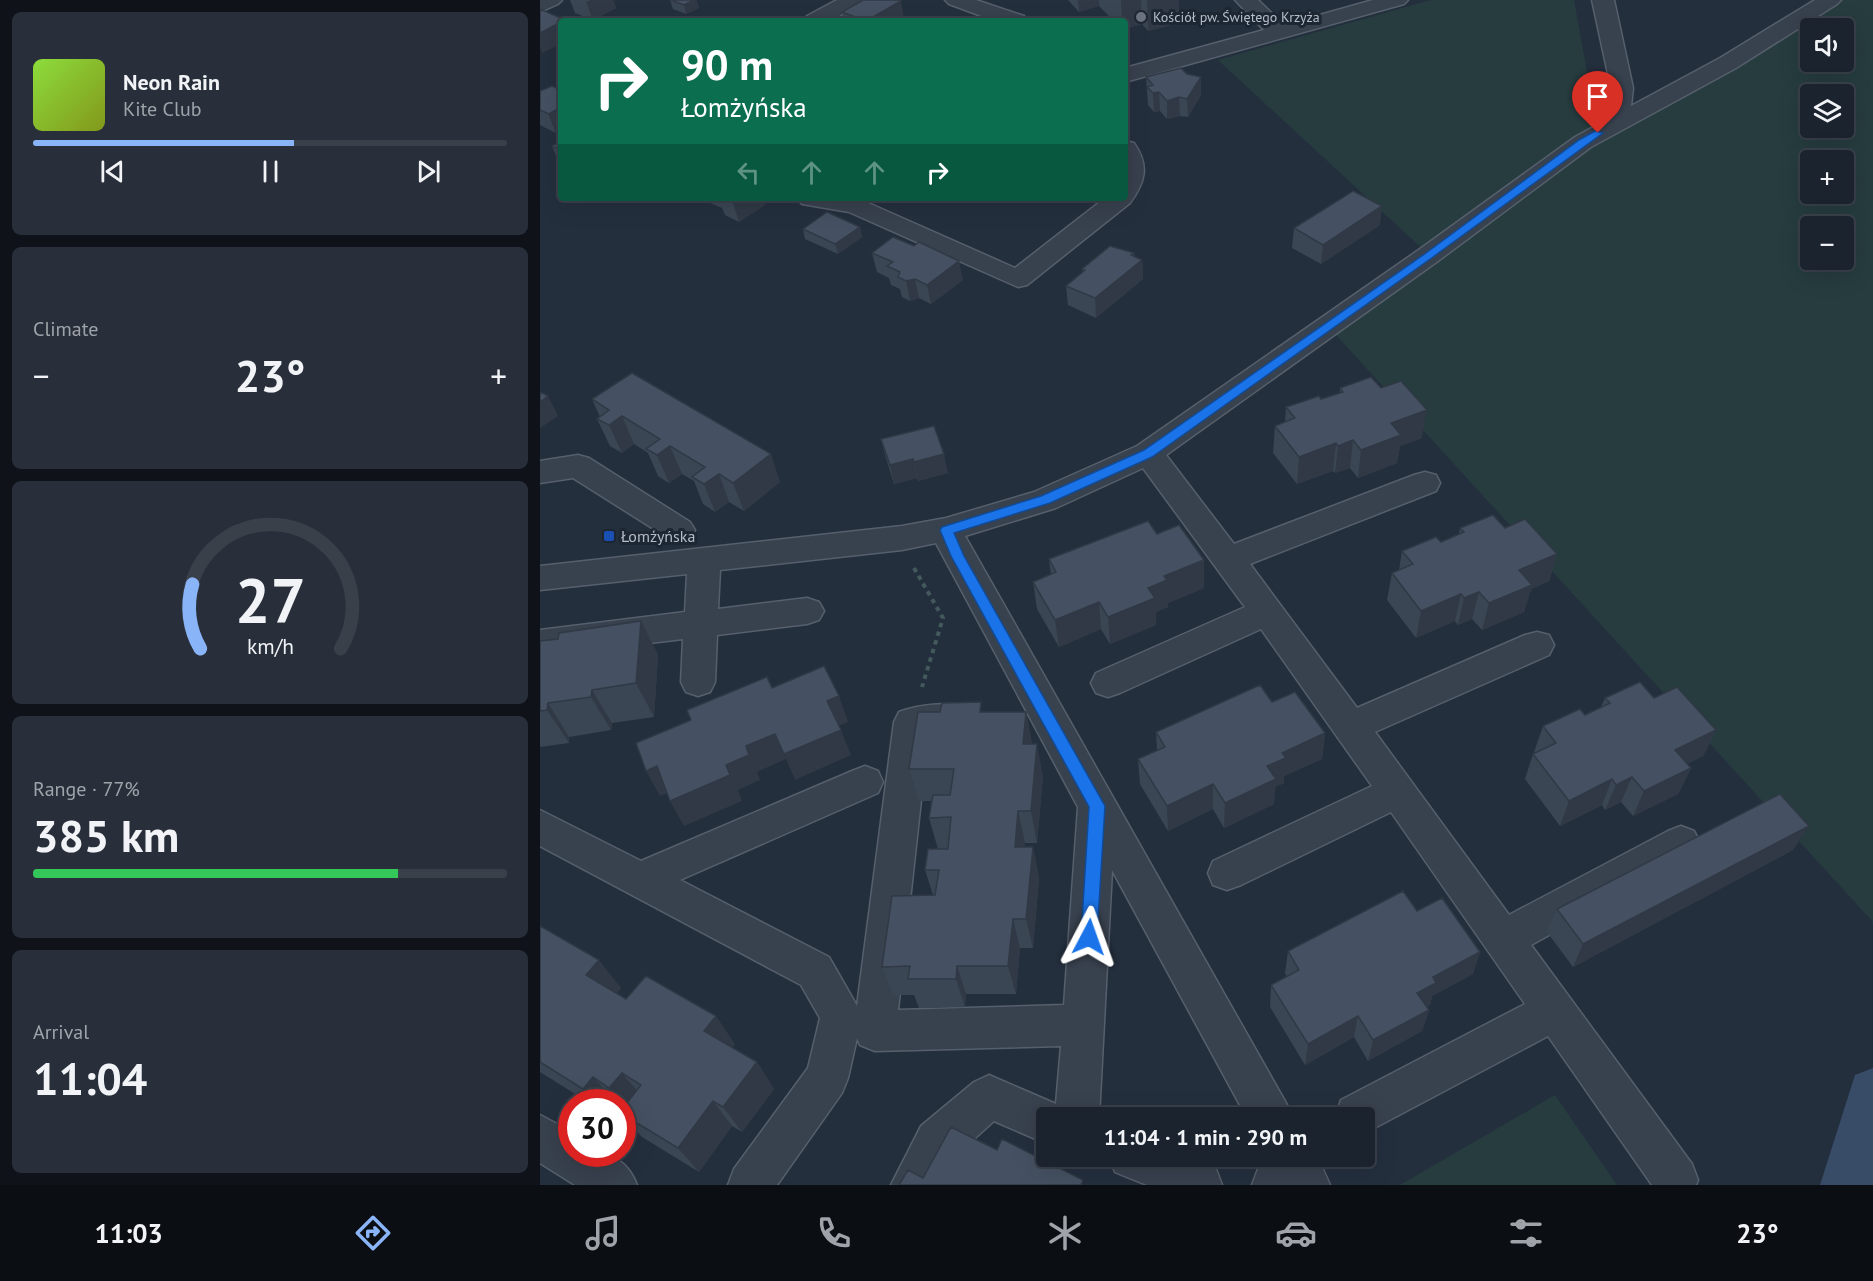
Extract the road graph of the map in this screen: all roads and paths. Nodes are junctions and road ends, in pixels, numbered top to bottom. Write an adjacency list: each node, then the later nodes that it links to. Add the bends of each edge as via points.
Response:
1 (552, 0): 8 (street)
2 (852, 0): 9 (street)
3 (956, 0): 10 (street)
4 (1246, 0): 11 (street)
5 (1397, 0): 11 (street)
6 (1603, 0): 13 (street)
7 (1830, 0): 13 (street, via 1728,63)
8 (540, 6)
9 (820, 18)
10 (1007, 18)
11 (1279, 32): 12 (street)
12 (1128, 74)
13 (1628, 116): 18 (street, via 1582,142 1430,255)
14 (1128, 153): 15 (street, via 1134,180)
15 (1128, 188)
16 (833, 201): 17 (street, via 858,207 1018,279)
17 (1117, 201)
18 (1148, 453): 22 (street, via 1045,500); 23 (street)
19 (540, 472): 21 (street, via 578,466)
20 (1425, 483): 23 (street)
21 (679, 530)
22 (946, 530): 24 (street); 34 (street)
23 (1229, 559): 28 (street)
24 (704, 560): 26 (street); 29 (street)
25 (910, 560): 35 (path, via 943,618)
26 (540, 578)
27 (807, 611): 29 (street)
28 (1266, 612): 33 (street); 36 (street)
29 (700, 624): 30 (street); 32 (street)
30 (540, 643)
31 (1537, 645): 36 (street)
32 (698, 682)
33 (1108, 683)
34 (1016, 716): 35 (street); 39 (street)
35 (912, 722): 46 (street, via 875,1031)
36 (1352, 726): 38 (street)
37 (865, 782): 43 (street)
38 (1396, 792): 42 (street); 44 (street)
39 (1097, 806): 46 (street); 48 (street)
40 (540, 827): 43 (street)
41 (1681, 843): 44 (street)
42 (1227, 873)
43 (641, 879): 55 (street, via 815,970 841,1016 827,1078)
44 (1502, 940): 45 (street)
45 (1554, 1011): 49 (street); 53 (street)
46 (1084, 1025): 47 (street)
47 (1078, 1107)
48 (1265, 1107)
49 (1371, 1107)
50 (1036, 1117): 56 (street, via 989,1098 937,1142)
51 (540, 1137): 54 (street)
52 (1157, 1167): 57 (street)
53 (1676, 1180)
54 (615, 1185)
55 (750, 1185)
56 (913, 1185)
57 (1200, 1185)

